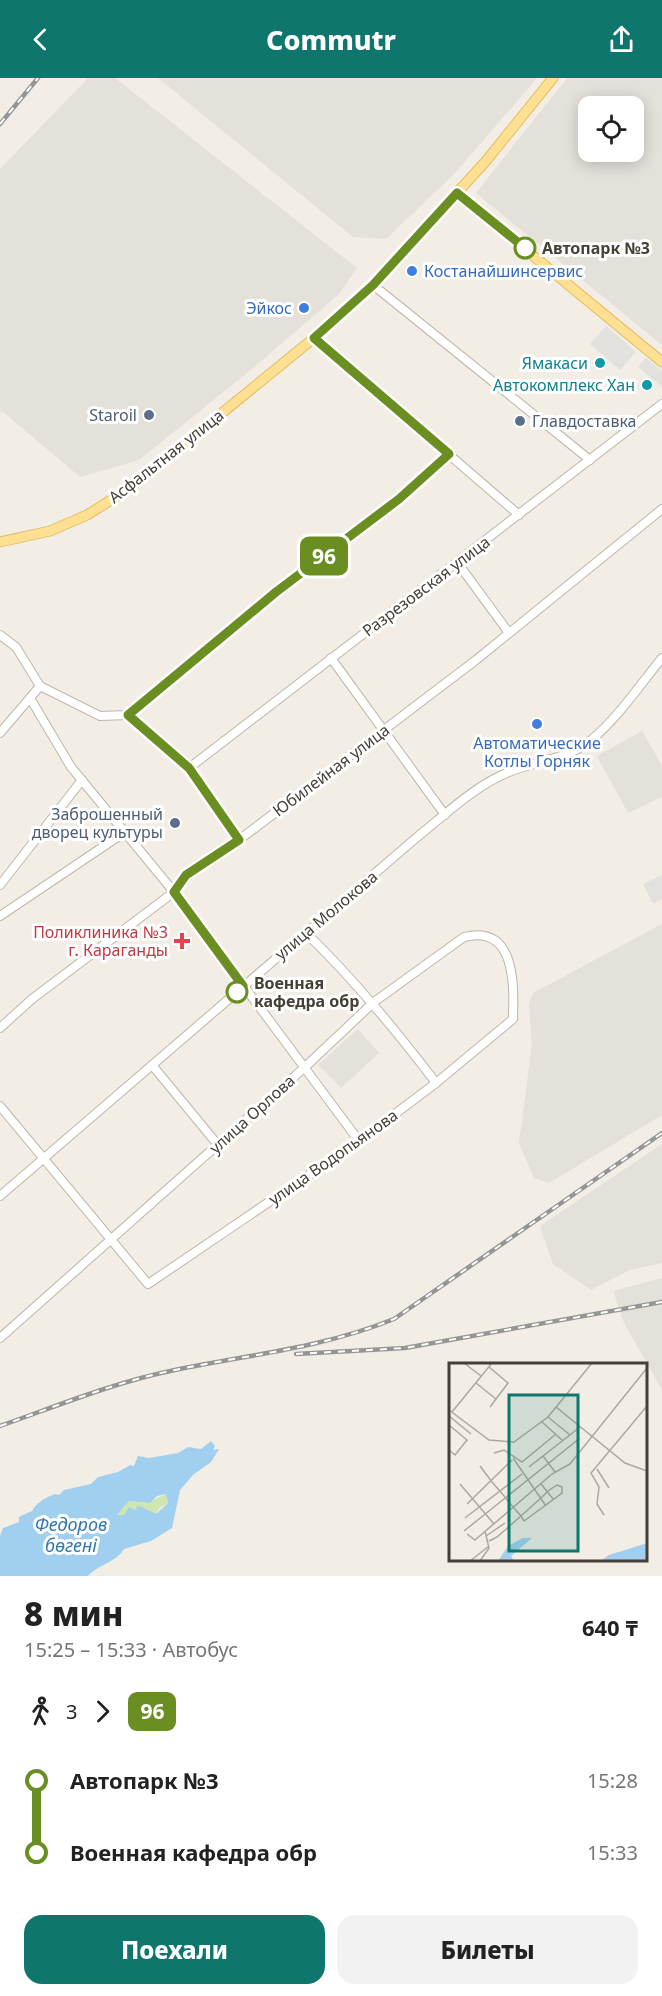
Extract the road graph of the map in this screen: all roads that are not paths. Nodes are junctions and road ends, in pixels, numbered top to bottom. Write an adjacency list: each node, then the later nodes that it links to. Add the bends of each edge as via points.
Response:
1 (553, 78): 2 (main road, Асфальтная улица)
2 (457, 193): 3 (main road, Асфальтная улица); 5 (main road)
3 (373, 285): 4 (main road, Асфальтная улица); 8 (street)
4 (314, 338): 7 (street); 11 (main road, Асфальтная улица, via 130,488 87,515 50,531)
5 (662, 362)
6 (662, 404): 8 (street, Разрезовская улица)
7 (449, 454): 10 (street); 19 (street, via 399,499 276,592)
8 (590, 460): 10 (street, Разрезовская улица)
9 (662, 509): 13 (street, Юбилейная улица)
10 (519, 515): 12 (street, Разрезовская улица)
11 (0, 542)
12 (457, 562): 13 (street); 15 (street, Разрезовская улица)
13 (509, 633): 20 (street, Юбилейная улица)
14 (0, 635): 17 (street, via 16,646)
15 (331, 658): 20 (street); 22 (street, Разрезовская улица)
16 (662, 658): 24 (street, улица Молокова, via 590,741 557,758 509,772 483,785)
17 (40, 686): 18 (street); 19 (street, via 100,716)
18 (30, 698): 21 (street); 23 (street)
19 (128, 715): 22 (street)
20 (382, 731): 24 (street); 26 (street, Юбилейная улица)
21 (0, 733)
22 (189, 768): 26 (street)
23 (82, 780): 25 (street); 27 (street)
24 (445, 815): 30 (street, улица Молокова)
25 (125, 832): 28 (street); 29 (street)
26 (239, 840): 28 (street, Юбилейная улица, via 186,875)
27 (0, 885)
28 (174, 892): 32 (street); 34 (street, Юбилейная улица, via 32,999)
29 (0, 916)
30 (305, 933): 32 (street, улица Молокова); 33 (street)
31 (511, 963): 33 (street, улица Орлова, via 492,939 478,934 464,937); 37 (street, улица Водопьянова, via 513,1018)
32 (243, 986): 35 (street, улица Молокова); 36 (street)
33 (374, 1002): 36 (street, улица Орлова); 37 (street)
34 (0, 1028)
35 (152, 1065): 40 (street); 41 (street, улица Молокова)
36 (305, 1067): 39 (street); 40 (street, улица Орлова)
37 (436, 1083): 39 (street, улица Водопьянова)
38 (0, 1106): 41 (street)
39 (359, 1142): 43 (street, улица Водопьянова, via 148,1284)
40 (218, 1145): 43 (street, улица Орлова)
41 (44, 1159): 42 (street, улица Молокова); 43 (street)
42 (0, 1196)
43 (112, 1239): 44 (street, улица Орлова)
44 (0, 1338)

